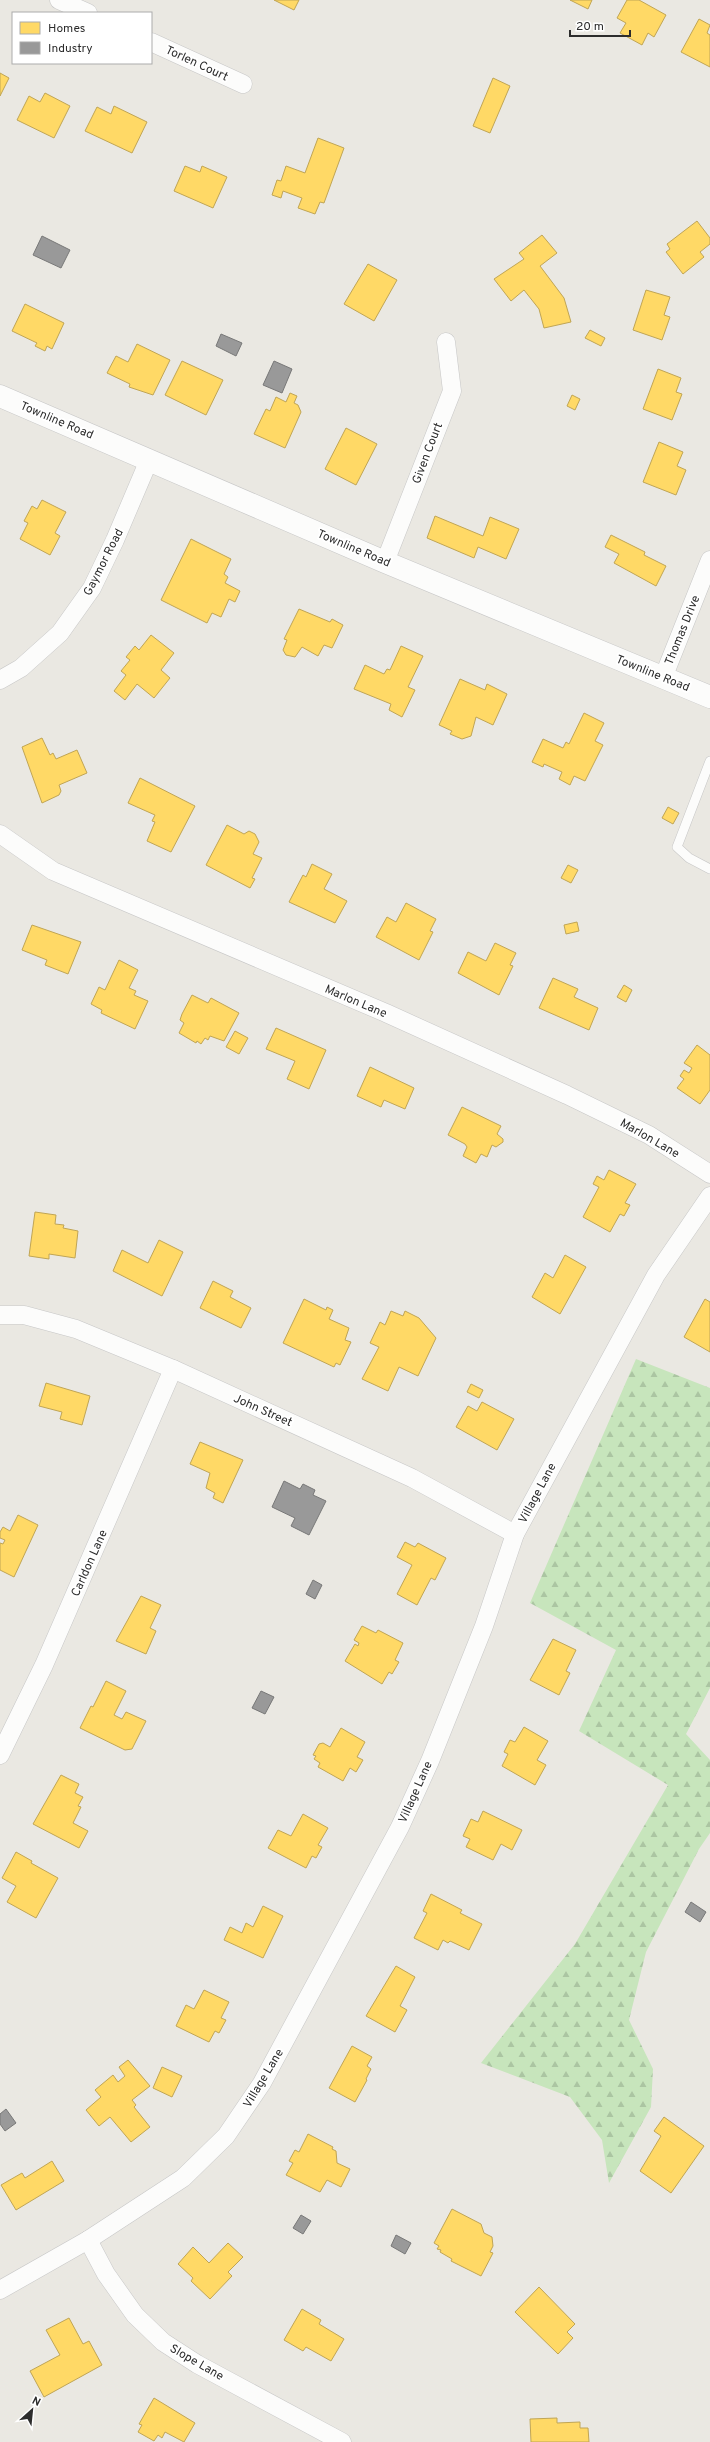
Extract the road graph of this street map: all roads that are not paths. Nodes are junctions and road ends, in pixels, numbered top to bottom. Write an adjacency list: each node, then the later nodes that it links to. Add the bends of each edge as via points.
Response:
1 (59, 0): 2 (street)
2 (86, 12)
3 (152, 42): 4 (street, Torlen Court)
4 (243, 84)
5 (446, 342): 9 (street, Given Court, via 452,390)
6 (0, 396): 7 (street, Townline Road)
7 (149, 460): 9 (street, Townline Road); 11 (street, Gaymor Road, via 92,588 60,633 21,668)
8 (710, 560): 10 (street, Thomas Drive)
9 (385, 562): 10 (street, Townline Road)
10 (663, 678): 12 (street, Townline Road)
11 (0, 680)
12 (710, 697)
13 (710, 761): 15 (lane, via 677,847 689,858)
14 (0, 834): 16 (street, Marlon Lane, via 53,871 386,1013 567,1095 649,1135)
15 (710, 869)
16 (710, 1174)
17 (710, 1196): 20 (street, Village Lane, via 656,1275)
18 (0, 1315): 19 (street, John Street, via 24,1315 76,1329)
19 (173, 1369): 20 (street, John Street, via 412,1478); 21 (street, Carldon Lane, via 44,1665)
20 (515, 1534): 22 (street, Village Lane, via 484,1626 430,1761 400,1827 262,2083 226,2136 183,2178)
21 (0, 1755)
22 (88, 2240): 23 (street, Village Lane); 24 (street, Slope Lane, via 106,2274 135,2315 163,2342 197,2364)
23 (0, 2290)
24 (342, 2442)

